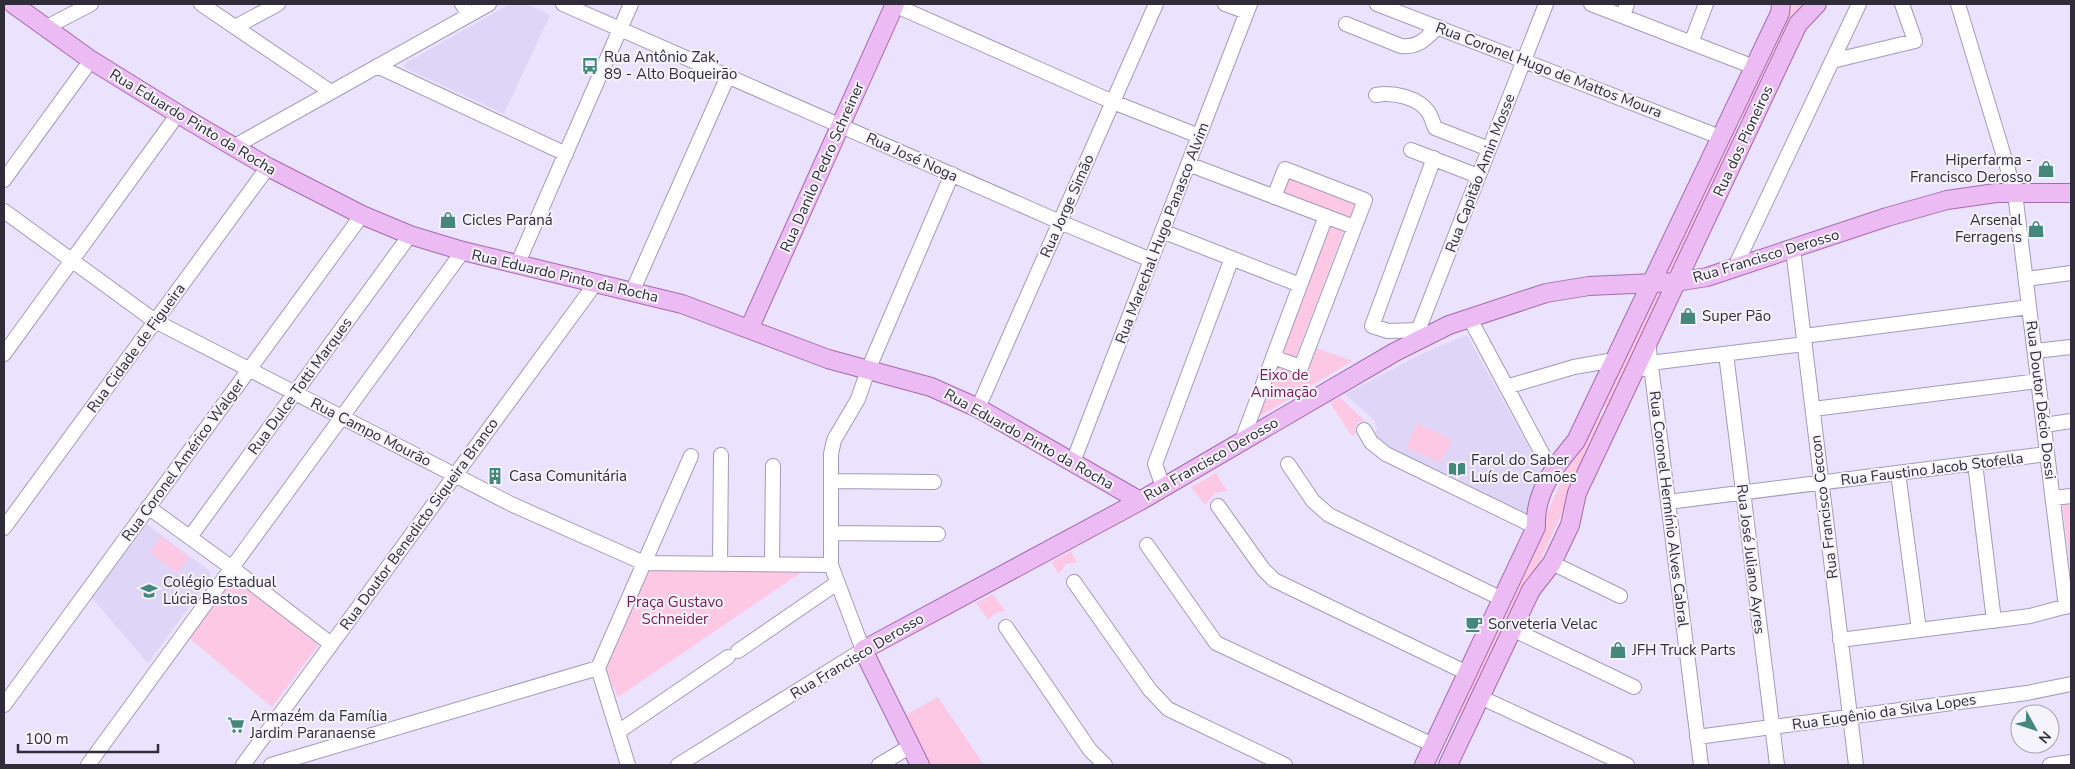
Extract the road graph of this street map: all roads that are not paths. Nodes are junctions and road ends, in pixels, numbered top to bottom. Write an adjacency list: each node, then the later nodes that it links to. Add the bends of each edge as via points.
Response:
1 (12, 4): 26 (main road, Rua Eduardo Pinto da Rocha)
2 (91, 4): 26 (street)
3 (201, 4): 24 (street)
4 (278, 4): 24 (street)
5 (489, 4): 21 (street)
6 (563, 4): 27 (street, Rua José Noga)
7 (631, 4): 27 (street)
8 (894, 4): 37 (street); 40 (main road, Rua Danilo Pedro Schreiner)
9 (1156, 4): 37 (street, Rua Jorge Simão)
10 (1225, 4): 20 (street)
11 (1377, 4): 25 (street, Rua Coronel Hugo de Mattos Moura)
12 (1546, 4): 30 (street, Rua Capitão Amin Mosse)
13 (1591, 4): 22 (street)
14 (1706, 4): 28 (street)
15 (1781, 4): 33 (main road, Rua dos Pioneiros, via 1780,13)
16 (1817, 4): 41 (main road, Rua dos Pioneiros, via 1798,24)
17 (1858, 4): 31 (street)
18 (1902, 4): 31 (street, via 1915,41)
19 (1958, 4): 54 (street, Rua Doutor Décio Dossi)
20 (1248, 8): 42 (street, Rua Marechal Hugo Panasco Alvim)
21 (466, 10): 32 (street)
22 (1625, 10): 28 (street)
23 (1346, 24): 25 (street, via 1408,47 1418,45)
24 (235, 27): 35 (street)
25 (1438, 27): 30 (street, Rua Coronel Hugo de Mattos Moura)
26 (45, 28): 29 (main road, Rua Eduardo Pinto da Rocha)
27 (620, 29): 34 (street, Rua José Noga); 47 (street)
28 (1691, 43): 33 (street)
29 (91, 60): 38 (main road, Rua Eduardo Pinto da Rocha); 53 (street)
30 (1524, 60): 43 (street, Rua Coronel Hugo de Mattos Moura); 45 (street, Rua Capitão Amin Mosse)
31 (1832, 60): 70 (street)
32 (377, 66): 35 (street); 47 (street)
33 (1754, 67): 39 (main road, Rua dos Pioneiros)
34 (728, 76): 40 (street, Rua José Noga); 77 (street)
35 (331, 92): 44 (street)
36 (1376, 95): 45 (street, via 1390,93 1416,101 1430,114 1435,128)
37 (1113, 102): 42 (street); 60 (street, Rua Jorge Simão)
38 (178, 114): 44 (main road, Rua Eduardo Pinto da Rocha); 67 (street)
39 (1728, 121): 41 (main road, via 1741,122); 43 (main road, Rua dos Pioneiros)
40 (841, 126): 51 (street, Rua José Noga); 81 (main road, Rua Danilo Pedro Schreiner)
41 (1747, 134): 73 (main road, Rua dos Pioneiros)
42 (1199, 136): 49 (street, Rua Marechal Hugo Panasco Alvim)
43 (1720, 137): 75 (main road, Rua dos Pioneiros)
44 (233, 147): 50 (main road, Rua Eduardo Pinto da Rocha)
45 (1489, 149): 52 (street, Rua Capitão Amin Mosse)
46 (1411, 150): 48 (street)
47 (566, 154): 69 (street)
48 (1434, 158): 52 (street); 82 (street, via 1372,326)
49 (1188, 164): 56 (street); 62 (street, Rua Marechal Hugo Panasco Alvim)
50 (268, 167): 58 (main road, Rua Eduardo Pinto da Rocha); 80 (street, Rua Cidade de Figueira)
51 (952, 174): 60 (street, Rua José Noga); 94 (street)
52 (1478, 176): 82 (street, Rua Capitão Amin Mosse)
53 (4, 180)
54 (2015, 193): 55 (main road, Rua Francisco Derosso); 64 (main road, Rua Francisco Derosso, via 1965,196 1929,204); 72 (street, Rua Doutor Décio Dossi)
55 (2071, 193)
56 (1274, 197): 59 (street); 61 (street, via 1285,169 1365,200)
57 (4, 211): 67 (street, Rua Campo Mourão)
58 (362, 215): 63 (main road, Rua Eduardo Pinto da Rocha); 93 (street, Rua Coronel Américo Walger)
59 (1326, 216): 61 (street); 76 (street)
60 (1060, 222): 68 (street, Rua José Noga); 101 (street, Rua Jorge Simão)
61 (1354, 227): 89 (street, via 1301,368)
62 (1162, 231): 66 (street); 68 (street, Rua Marechal Hugo Panasco Alvim)
63 (410, 235): 65 (main road, Rua Eduardo Pinto da Rocha); 99 (street, Rua Dulce Totti Marques)
64 (1793, 248): 70 (main road, Rua Francisco Derosso); 83 (street, Rua Francisco Ceccon)
65 (462, 251): 69 (main road, Rua Eduardo Pinto da Rocha); 104 (street)
66 (1232, 258): 76 (street); 122 (street, via 1156,460 1155,468)
67 (72, 260): 80 (street, Rua Campo Mourão); 87 (street)
68 (1151, 260): 113 (street, Rua Marechal Hugo Panasco Alvim)
69 (517, 265): 74 (main road, Rua Eduardo Pinto da Rocha)
70 (1734, 269): 73 (main road, Rua Francisco Derosso)
71 (2071, 273): 72 (street)
72 (2026, 279): 78 (street, Rua Doutor Décio Dossi)
73 (1676, 282): 75 (main road, Rua Francisco Derosso); 84 (main road, Rua dos Pioneiros)
74 (595, 284): 77 (main road, Rua Eduardo Pinto da Rocha); 118 (street, Rua Doutor Benedicto Siqueira Branco)
75 (1651, 284): 79 (main road, Rua Francisco Derosso, via 1589,286 1546,293); 90 (main road, Rua dos Pioneiros)
76 (1300, 285): 89 (street)
77 (632, 292): 81 (main road, Rua Eduardo Pinto da Rocha, via 688,306)
78 (2029, 307): 83 (street); 86 (street, Rua Doutor Décio Dossi)
79 (1469, 317): 82 (main road, Rua Francisco Derosso); 97 (street)
80 (155, 321): 93 (street, Rua Campo Mourão); 131 (street, Rua Cidade de Figueira)
81 (749, 329): 94 (main road, Rua Eduardo Pinto da Rocha, via 828,359)
82 (1416, 336): 108 (main road, Rua Francisco Derosso)
83 (1804, 340): 88 (street); 102 (street, Rua Francisco Ceccon)
84 (1648, 342): 91 (street, Rua Coronel Hermínio Alves Cabral); 98 (main road, Rua dos Pioneiros)
85 (2071, 346): 86 (street)
86 (2034, 351): 95 (street, Rua Doutor Décio Dossi)
87 (4, 354)
88 (1726, 354): 91 (street); 123 (street, Rua José Juliano Ayres)
89 (1273, 357): 108 (street)
90 (1614, 360): 92 (street); 96 (main road, Rua dos Pioneiros)
91 (1650, 363): 98 (street); 127 (street, Rua Coronel Hermínio Alves Cabral)
92 (1586, 365): 96 (street); 97 (street)
93 (249, 369): 99 (street, Rua Campo Mourão); 129 (street, Rua Coronel Américo Walger)
94 (868, 370): 101 (main road, Rua Eduardo Pinto da Rocha, via 931,387); 119 (street, via 854,407 834,440)
95 (2038, 381): 102 (street); 106 (street, Rua Doutor Décio Dossi)
96 (1604, 383): 100 (main road, Rua dos Pioneiros)
97 (1506, 387): 111 (street)
98 (1626, 387): 103 (main road, Rua dos Pioneiros)
99 (295, 393): 104 (street, Rua Campo Mourão); 134 (street, Rua Dulce Totti Marques)
100 (1595, 401): 103 (main road, via 1605,413); 130 (main road, Rua dos Pioneiros, via 1576,441 1557,463 1544,488 1535,512)
101 (978, 408): 113 (main road, Rua Eduardo Pinto da Rocha)
102 (1812, 409): 121 (street, Rua Francisco Ceccon)
103 (1615, 412): 137 (main road, Rua dos Pioneiros, via 1577,493 1570,525)
104 (342, 417): 118 (street, Rua Campo Mourão); 141 (street)
105 (2071, 421): 106 (street)
106 (2044, 425): 109 (street, Rua Doutor Décio Dossi)
107 (1364, 430): 130 (street, via 1371,442 1386,454)
108 (1241, 442): 122 (main road, Rua Francisco Derosso)
109 (2047, 454): 115 (street, Rua Faustino Jacob Stofella); 125 (street, Rua Doutor Décio Dossi)
110 (721, 455): 138 (street)
111 (1543, 455)
112 (691, 456): 136 (street)
113 (1073, 462): 126 (main road, Rua Eduardo Pinto da Rocha)
114 (1288, 464): 145 (street, via 1314,501 1329,515)
115 (1975, 464): 117 (street, Rua Faustino Jacob Stofella); 147 (street)
116 (773, 466): 139 (street)
117 (1898, 473): 121 (street, Rua Faustino Jacob Stofella); 150 (street)
118 (455, 475): 136 (street, Rua Campo Mourão, via 511,504); 152 (street, Rua Doutor Benedicto Siqueira Branco)
119 (831, 481): 120 (street); 132 (street)
120 (934, 482)
121 (1822, 483): 123 (street, Rua Faustino Jacob Stofella); 151 (street, Rua Francisco Ceccon)
122 (1164, 487): 126 (main road, Rua Francisco Derosso)
123 (1743, 493): 127 (street, Rua Faustino Jacob Stofella); 163 (street, Rua José Juliano Ayres)
124 (2071, 496): 125 (street)
125 (2053, 498): 146 (street, Rua Doutor Décio Dossi)
126 (1140, 501): 153 (main road, Rua Francisco Derosso)
127 (1668, 502): 165 (street, Rua Coronel Hermínio Alves Cabral)
128 (1218, 506): 155 (street, via 1274,580)
129 (148, 507): 134 (street); 159 (street, Rua Coronel Américo Walger)
130 (1536, 527): 145 (main road, Rua dos Pioneiros)
131 (4, 528)
132 (831, 533): 133 (street); 140 (street)
133 (938, 534)
134 (190, 537): 141 (street)
135 (1147, 545): 166 (street, via 1216,643)
136 (644, 563): 138 (street, Rua Campo Mourão); 154 (street)
137 (1552, 563): 144 (street); 149 (main road, Rua dos Pioneiros, via 1531,590)
138 (720, 564): 139 (street, Rua Campo Mourão)
139 (772, 564): 140 (street, Rua Campo Mourão)
140 (831, 565): 143 (street)
141 (232, 568): 152 (street); 170 (street)
142 (1074, 582): 178 (street, via 1150,690 1168,709)
143 (838, 583): 153 (street); 164 (street)
144 (1620, 596)
145 (1502, 599): 155 (main road, Rua dos Pioneiros)
146 (2069, 606): 147 (street, via 2042,614)
147 (1994, 621): 150 (street)
148 (1006, 627): 177 (street, via 1090,750)
149 (1512, 629): 157 (street); 158 (main road, Rua dos Pioneiros)
150 (1919, 630): 151 (street)
151 (1840, 640): 161 (street, Rua Francisco Ceccon)
152 (331, 644): 171 (street, Rua Doutor Benedicto Siqueira Branco)
153 (863, 650): 167 (main road); 174 (street, Rua Francisco Derosso)
154 (598, 668): 164 (street); 172 (street)
155 (1467, 673): 160 (main road, Rua dos Pioneiros)
156 (2071, 684): 161 (street, Rua Eugênio da Silva Lopes)
157 (1634, 687)
158 (1480, 697): 162 (main road, Rua dos Pioneiros); 181 (street)
159 (4, 705)
160 (1451, 707): 162 (main road, via 1457,719); 166 (main road, Rua dos Pioneiros)
161 (1850, 716): 163 (street, Rua Eugênio da Silva Lopes); 184 (street, Rua Francisco Ceccon)
162 (1471, 717): 168 (main road, Rua dos Pioneiros)
163 (1772, 727): 165 (street, Rua Eugênio da Silva Lopes); 183 (street, Rua José Juliano Ayres)
164 (618, 732): 173 (street)
165 (1697, 737): 182 (street, Rua Coronel Hermínio Alves Cabral)
166 (1435, 741): 168 (main road, via 1442,734 1450,734); 179 (main road, Rua dos Pioneiros)
167 (911, 746): 175 (street); 176 (main road)
168 (1457, 747): 180 (main road, Rua dos Pioneiros)
169 (2071, 762): 185 (street)
170 (88, 765)
171 (243, 765)
172 (271, 765)
173 (628, 765)
174 (678, 765)
175 (879, 765)
176 (920, 765)
177 (1105, 765)
178 (1285, 765)
179 (1424, 765)
180 (1448, 765)
181 (1627, 765)
182 (1701, 765)
183 (1777, 765)
184 (1856, 765)
185 (2050, 765)

